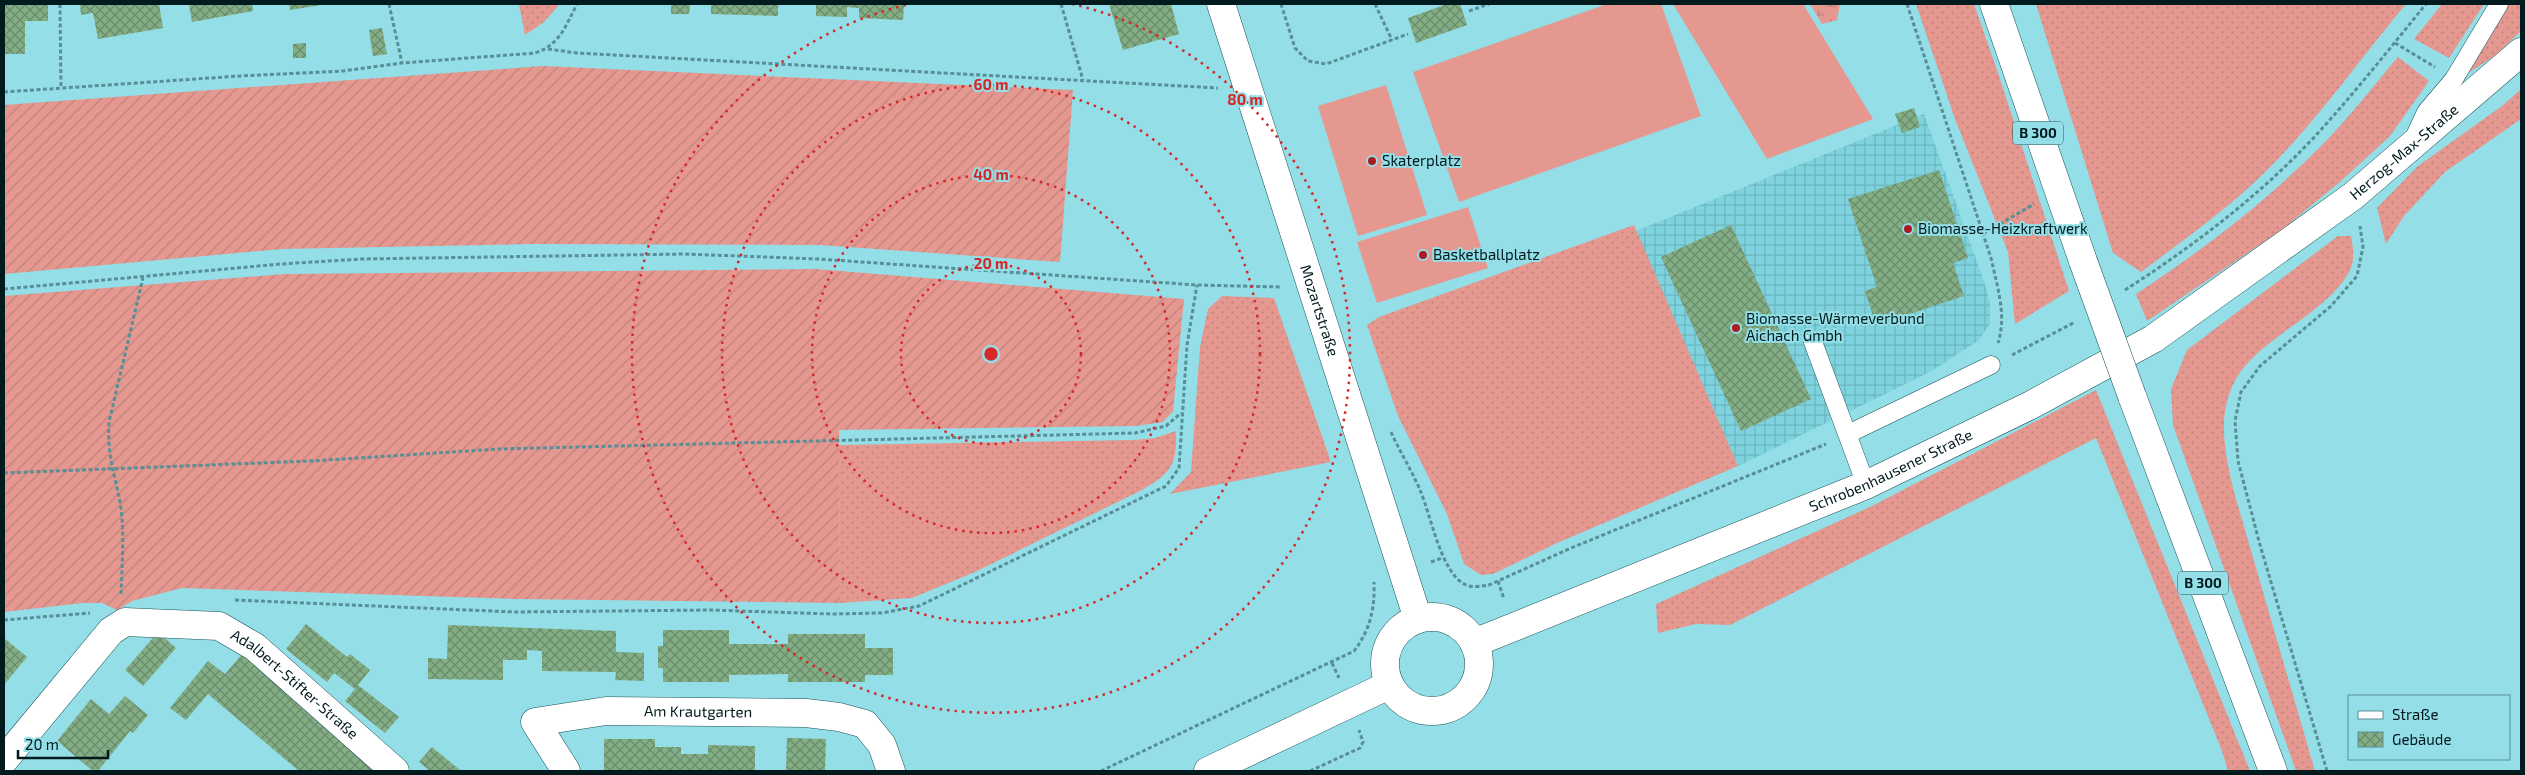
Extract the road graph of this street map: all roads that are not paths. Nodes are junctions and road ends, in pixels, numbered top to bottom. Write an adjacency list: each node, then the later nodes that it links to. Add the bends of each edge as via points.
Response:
1 (1221, 4): 11 (main road, Mozartstraße)
2 (1994, 4): 19 (main road, B 300, bridge, via 2083,262)
3 (2498, 4): 5 (lane, via 2454,78 2426,112)
4 (2521, 52): 5 (main road, Herzog-Max-Straße)
5 (2408, 151): 6 (main road, Herzog-Max-Straße)
6 (2282, 248): 10 (main road, Schrobenhausener Straße, via 2153,339 2031,404)
7 (1813, 342): 9 (lane)
8 (1991, 365): 9 (lane)
9 (1848, 434): 10 (lane)
10 (1866, 485): 12 (main road, Schrobenhausener Straße)
11 (1418, 619): 12 (main road, via 1436,617 1451,621 1465,630); 13 (main road, via 1398,631 1389,644 1385,661)
12 (1474, 643): 13 (main road, via 1478,654 1478,677 1468,694 1454,706 1429,711 1413,708)
13 (1389, 685): 18 (main road)
14 (4, 760): 15 (main road, Adalbert-Stifter-Straße, via 81,665 111,631 124,622 219,626 255,647)
15 (395, 771)
16 (566, 771): 17 (main road, Am Krautgarten, via 535,722 606,711 806,712 839,716 865,724 882,745)
17 (891, 771)
18 (1208, 771)
19 (2273, 771)

